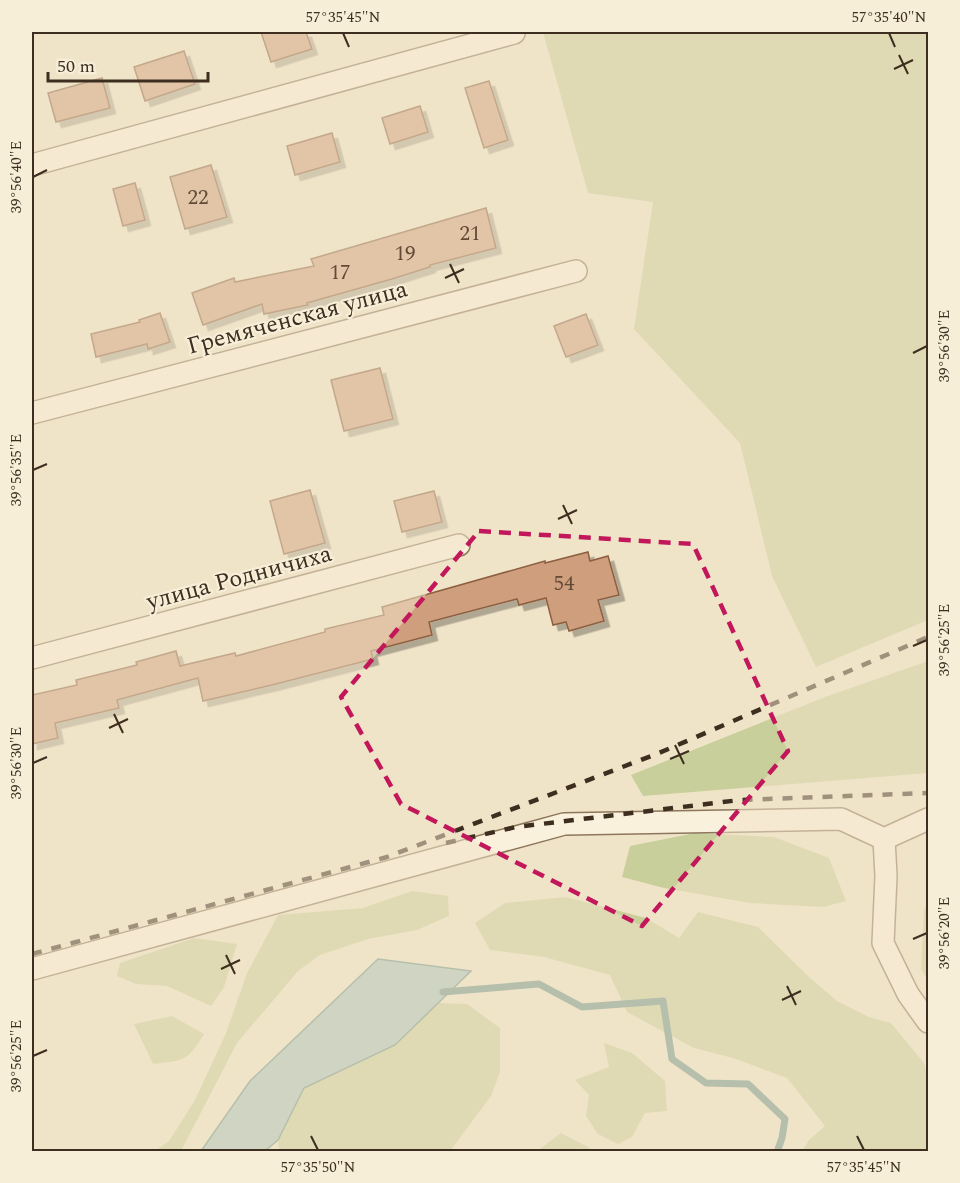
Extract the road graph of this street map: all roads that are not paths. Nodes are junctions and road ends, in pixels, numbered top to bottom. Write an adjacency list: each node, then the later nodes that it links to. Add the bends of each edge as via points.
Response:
1 (514, 33): 2 (street)
2 (32, 165)
3 (576, 271): 4 (street, Гремяченская улица)
4 (32, 413)
5 (459, 545): 6 (street, улица Родничиха)
6 (32, 658)
7 (928, 819): 8 (street)
8 (884, 839): 9 (street, via 841,819 564,824); 10 (street, via 883,943 908,994)
9 (32, 969)
10 (928, 1022)

